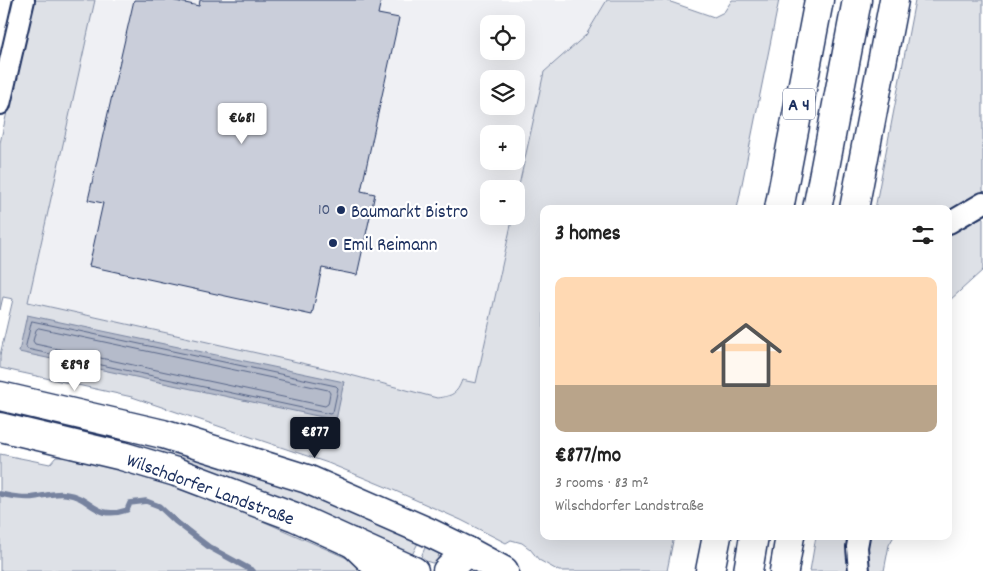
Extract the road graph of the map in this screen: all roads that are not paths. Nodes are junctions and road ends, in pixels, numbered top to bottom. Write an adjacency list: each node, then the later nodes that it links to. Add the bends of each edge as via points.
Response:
1 (24, 0): 5 (street)
2 (819, 0): 7 (main road, A 4)
3 (857, 0): 8 (main road, A 4)
4 (894, 0): 9 (main road)
5 (0, 104)
6 (983, 203): 10 (street)
7 (780, 205)
8 (818, 205)
9 (855, 205)
10 (952, 221)
11 (0, 396): 18 (main road, Wilschdorfer Landstraße, via 163,434 307,479 428,532)
12 (0, 427): 17 (main road, Wilschdorfer Landstraße, via 176,472)
13 (715, 540): 23 (main road)
14 (753, 540): 24 (main road)
15 (789, 540): 25 (main road)
16 (858, 540): 26 (street)
17 (353, 543): 19 (main road); 20 (main road, Wilschdorfer Landstraße)
18 (464, 561): 21 (main road); 22 (main road, Wilschdorfer Landstraße)
19 (382, 571)
20 (414, 571)
21 (447, 571)
22 (504, 571)
23 (710, 571)
24 (748, 571)
25 (784, 571)
26 (859, 571)

